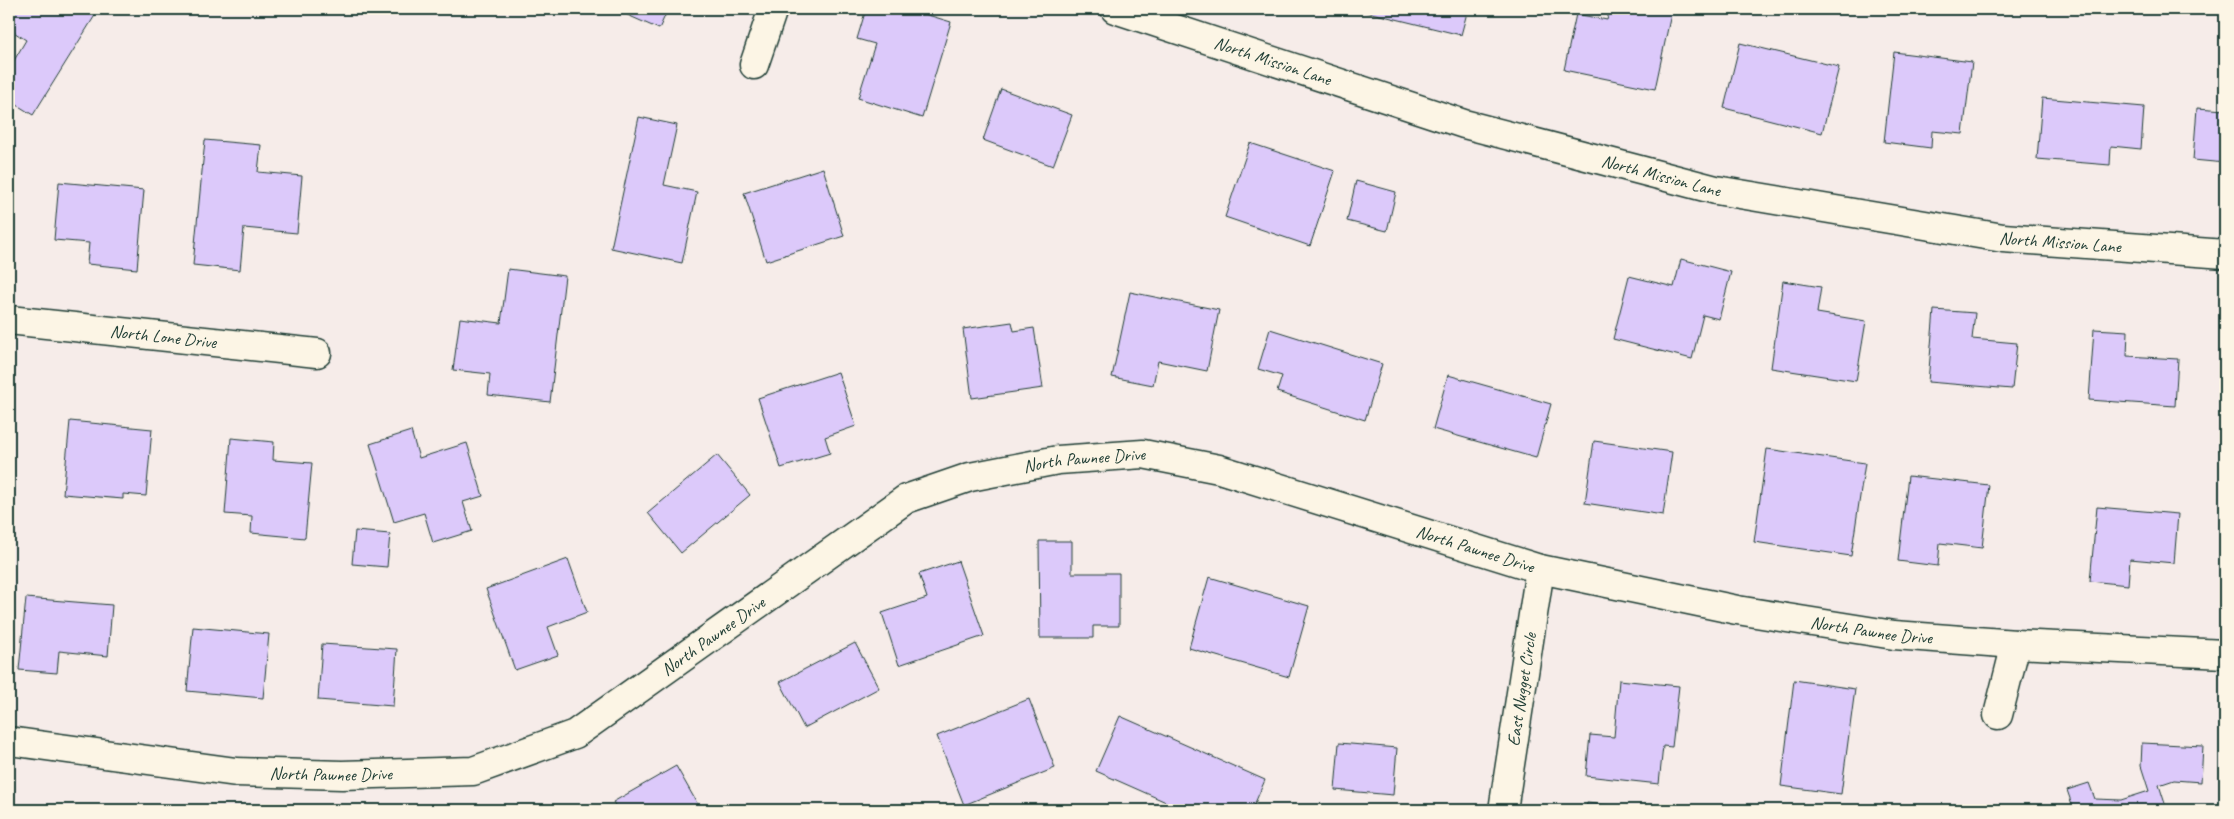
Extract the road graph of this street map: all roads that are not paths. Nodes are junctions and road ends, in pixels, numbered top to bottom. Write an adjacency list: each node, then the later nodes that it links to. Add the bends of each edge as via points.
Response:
1 (773, 9): 3 (street)
2 (1115, 9): 4 (street, North Mission Lane, via 1464,124 1716,190 2003,238)
3 (754, 65)
4 (2225, 254)
5 (9, 320): 6 (street, North Lone Drive)
6 (317, 353)
7 (1540, 569): 8 (street, North Pawnee Drive, via 1747,612 1894,635); 11 (street, North Pawnee Drive, via 1219,469 1144,454 1058,460 970,477 906,499 576,734 473,771 342,775 236,772); 12 (street, East Nugget Circle)
8 (2016, 644): 9 (street, North Pawnee Drive); 10 (street)
9 (2225, 654)
10 (1998, 715)
11 (9, 741)
12 (1503, 810)

